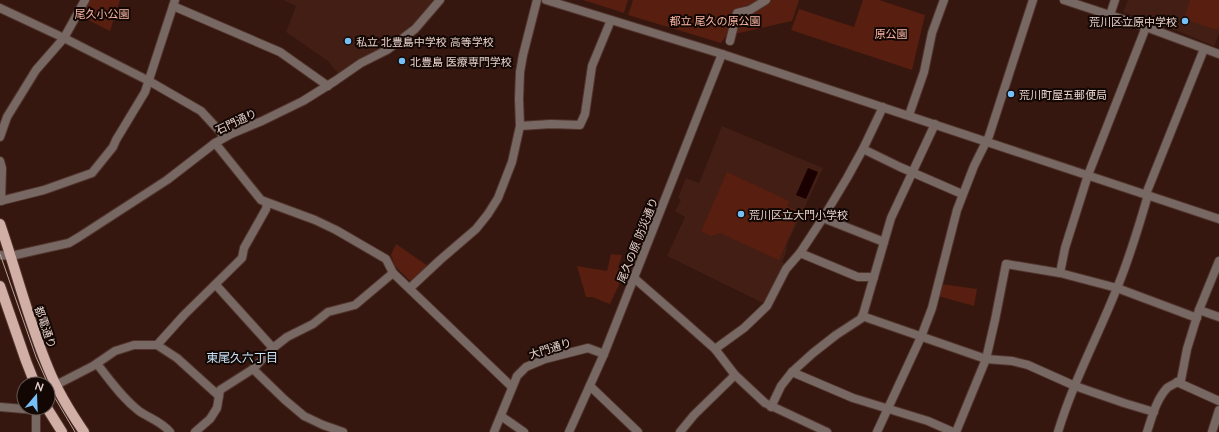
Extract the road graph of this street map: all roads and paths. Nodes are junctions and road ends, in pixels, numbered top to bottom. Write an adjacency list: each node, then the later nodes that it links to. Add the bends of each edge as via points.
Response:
1 (85, 0): 15 (street)
2 (440, 0): 21 (street, 石門通り, via 406,36 387,50 360,63)
3 (537, 0): 25 (street, via 520,72)
4 (546, 0): 13 (street)
5 (766, 0): 16 (street, via 750,10 737,13)
6 (944, 0): 23 (street)
7 (1033, 0): 28 (street)
8 (1064, 0): 12 (street)
9 (1115, 0): 12 (street)
10 (174, 3): 20 (street); 21 (street, via 280,52)
11 (0, 8): 15 (street)
12 (1110, 15): 14 (street)
13 (611, 20): 18 (street); 25 (street, via 592,66 585,114 580,125)
14 (1146, 27): 17 (street); 33 (street)
15 (64, 38): 20 (street); 26 (street, via 36,70 7,117)
16 (730, 41)
17 (1204, 49): 19 (street); 35 (street)
18 (722, 54): 22 (street); 49 (street, 尾久の原 防災通り)
19 (1219, 54)
20 (149, 81): 27 (street, via 201,111); 36 (street, via 113,147 92,173 44,190)
21 (328, 86): 27 (street, 石門通り, via 280,113)
22 (882, 106): 23 (street); 30 (street)
23 (909, 115): 24 (street)
24 (935, 124): 28 (street); 32 (street)
25 (520, 126): 52 (street, via 512,162 498,198 488,214 476,229)
26 (0, 137)
27 (226, 137): 29 (street, 石門通り)
28 (986, 141): 33 (street); 34 (street)
29 (214, 143): 37 (street, via 261,200); 44 (street, 石門通り, via 166,180 69,243)
30 (863, 149): 32 (street); 38 (street)
31 (0, 161): 36 (street)
32 (912, 173): 34 (street); 41 (street, via 891,218)
33 (1088, 175): 35 (street); 47 (street, via 1065,248)
34 (962, 194): 57 (street, via 932,308)
35 (1147, 194): 39 (street); 53 (street, via 1134,244)
36 (1, 201)
37 (267, 202): 46 (street, via 336,230 386,259); 50 (street, via 266,209 244,248 242,258)
38 (823, 218): 41 (street); 42 (street)
39 (1219, 218)
40 (0, 224): 44 (main road, 都電通り)
41 (884, 242): 48 (street)
42 (800, 253): 48 (street, via 858,276); 60 (street, via 786,269 767,306 744,328)
43 (0, 255): 44 (street, 石門通り)
44 (11, 256): 68 (main road, 都電通り)
45 (1219, 261): 54 (street)
46 (393, 273): 52 (street); 59 (street, via 355,305 328,312)
47 (1060, 273): 53 (street); 62 (street, via 1006,264)
48 (874, 277): 55 (street)
49 (634, 278): 60 (street); 61 (street, 尾久の原 防災通り)
50 (216, 284): 58 (street); 59 (street)
51 (0, 286): 67 (main road)
52 (410, 288): 73 (street)
53 (1118, 288): 54 (street); 72 (street)
54 (1198, 314): 56 (street); 69 (street, via 1181,380)
55 (862, 316): 57 (street); 65 (street)
56 (1219, 317)
57 (921, 337): 62 (street); 79 (street)
58 (157, 345): 63 (street, via 134,345 115,351); 74 (street, via 177,358)
59 (273, 348): 64 (street)
60 (714, 349): 66 (street)
61 (604, 354): 71 (street, 尾久の原 防災通り); 73 (street, 大門通り, via 588,348 545,359 526,367 517,376)
62 (986, 359): 72 (street, via 1028,366); 98 (street)
63 (97, 364): 70 (street); 88 (street, via 122,396)
64 (253, 369): 74 (street, via 220,390); 90 (street, via 304,416)
65 (792, 372): 77 (street, via 781,386); 79 (street, via 853,398)
66 (735, 375): 77 (street); 95 (street)
67 (32, 376)
68 (51, 376)
69 (1177, 382): 75 (street); 81 (street, via 1161,397)
70 (56, 386): 87 (main road, 都電通り)
71 (590, 386): 93 (street, 尾久の原 防災通り); 94 (street)
72 (1074, 386): 81 (street); 99 (street)
73 (512, 387): 84 (street, 大門通り)
74 (219, 396): 89 (street, via 217,408 210,419)
75 (1219, 402)
76 (0, 407): 78 (street)
77 (771, 407): 96 (street)
78 (16, 408)
79 (888, 409): 97 (street); 98 (street)
80 (1219, 410): 101 (street)
81 (1154, 412): 100 (street)
82 (37, 416): 85 (street)
83 (52, 416): 86 (main road)
84 (501, 416): 91 (street, 大門通り); 92 (street)
85 (36, 432)
86 (62, 432)
87 (84, 432)
88 (170, 432)
89 (195, 432)
90 (343, 432)
91 (494, 432)
92 (524, 432)
93 (569, 432)
94 (638, 432)
95 (680, 432)
96 (827, 432)
97 (877, 432)
98 (955, 432)
99 (1058, 432)
100 (1147, 432)
101 (1212, 432)

